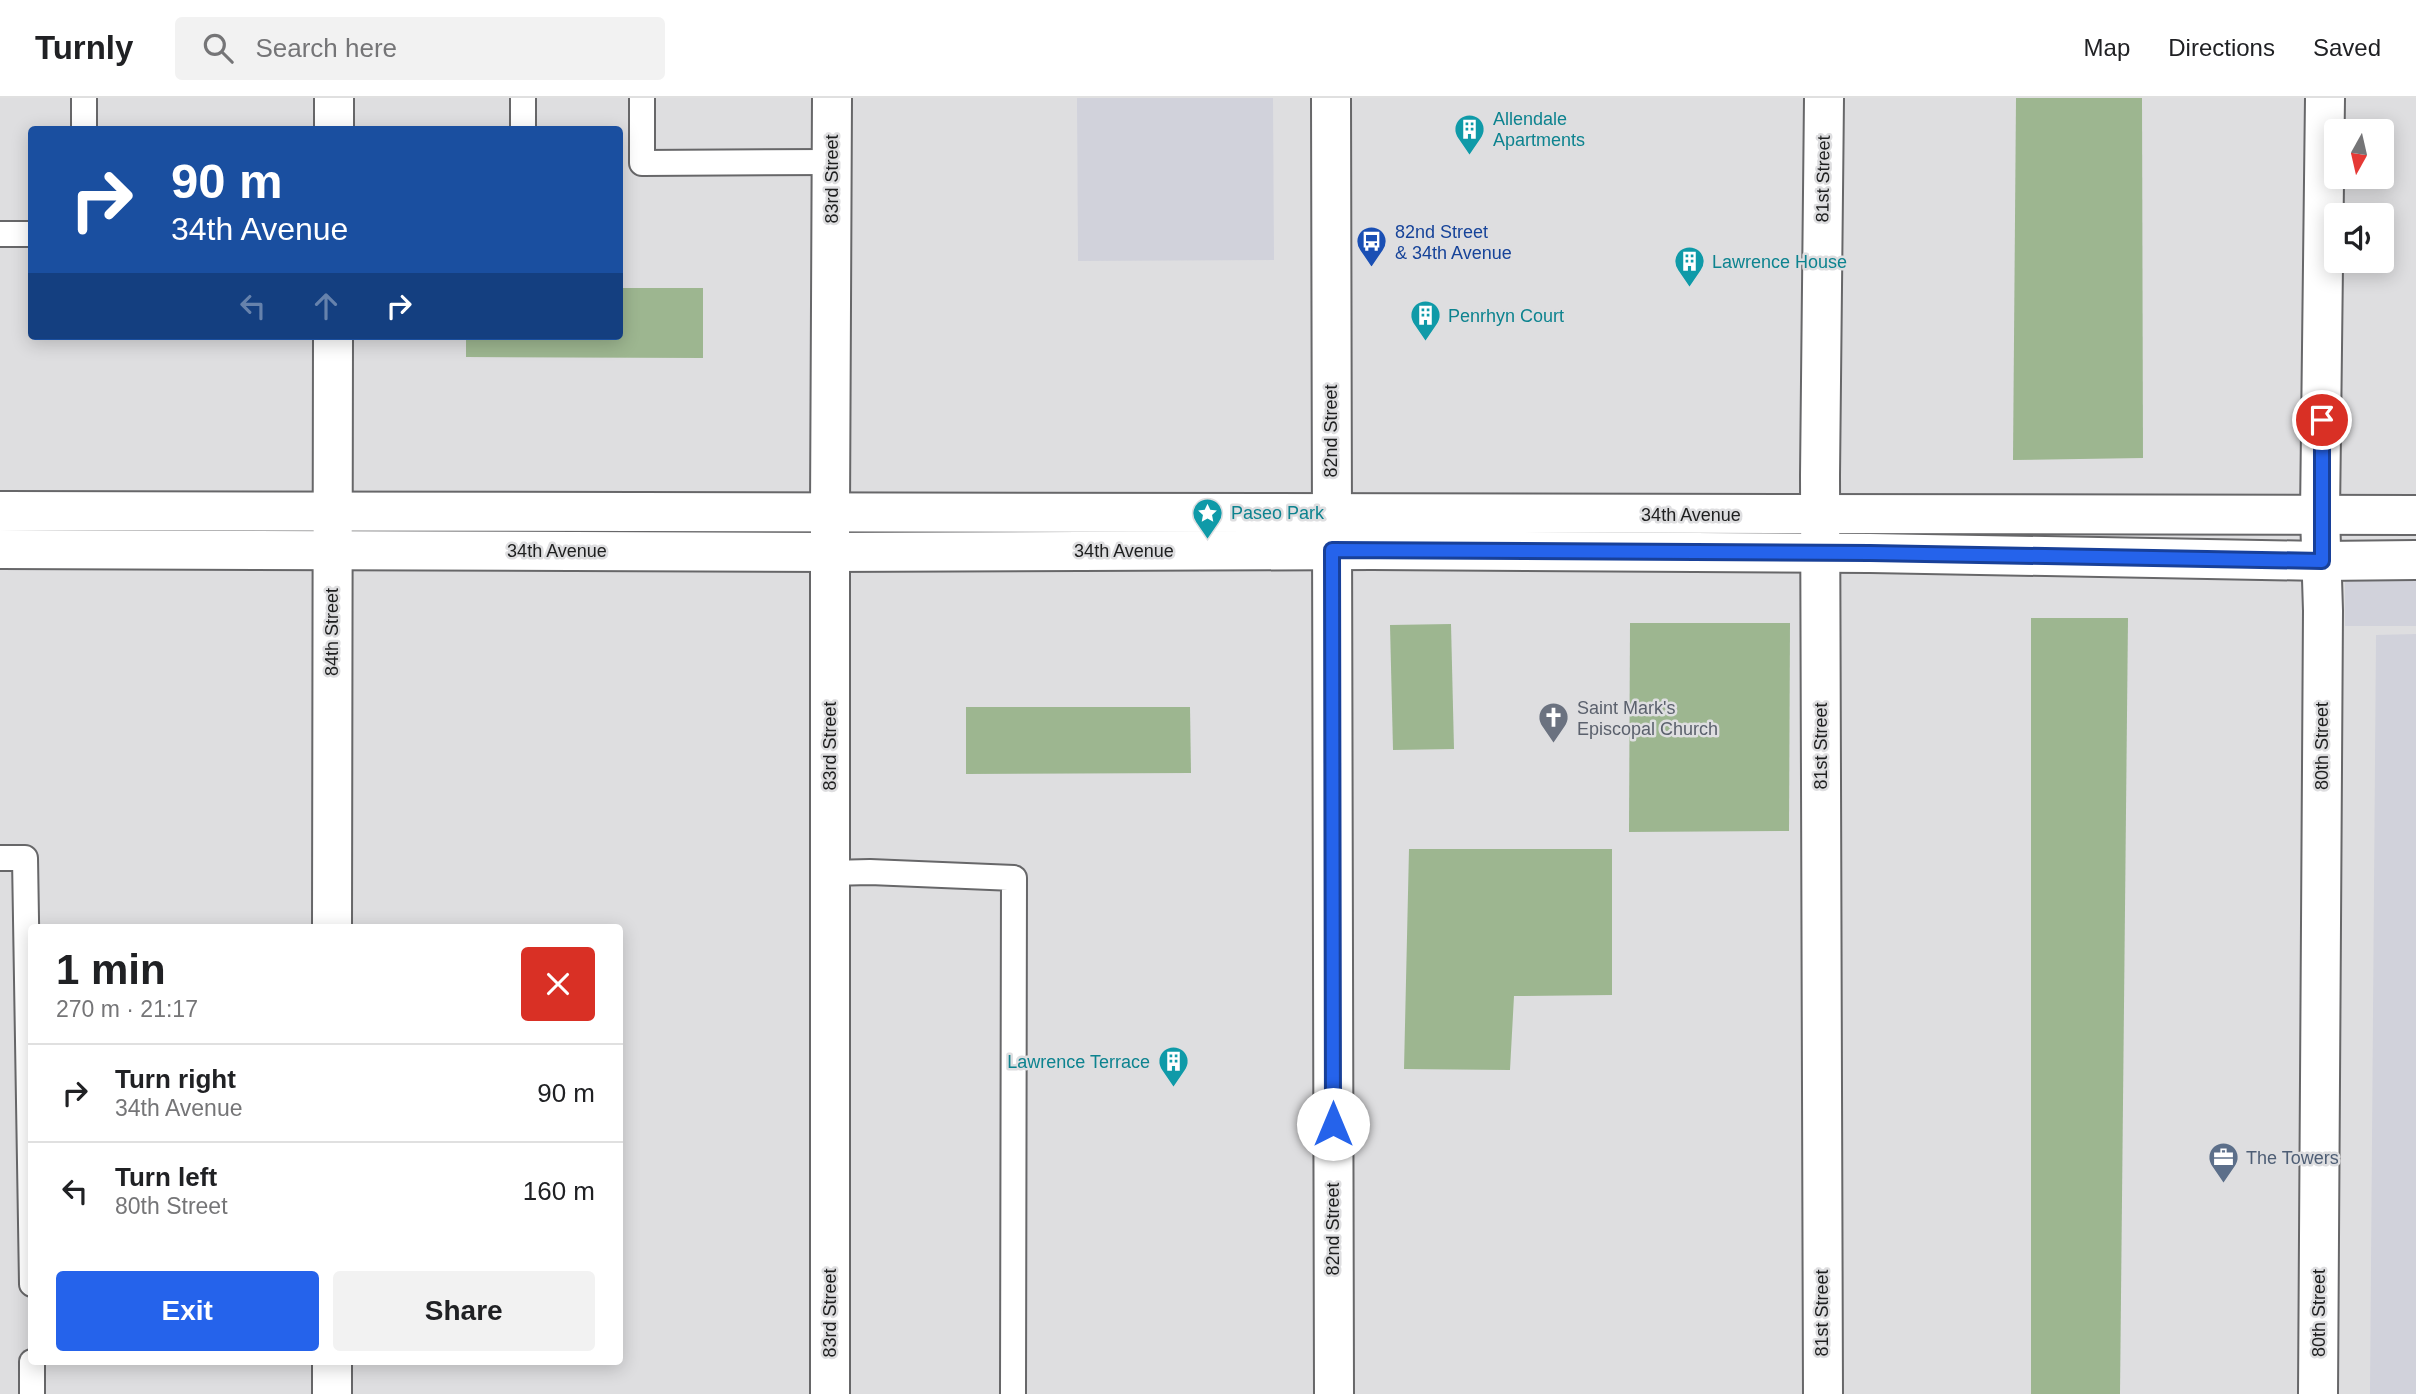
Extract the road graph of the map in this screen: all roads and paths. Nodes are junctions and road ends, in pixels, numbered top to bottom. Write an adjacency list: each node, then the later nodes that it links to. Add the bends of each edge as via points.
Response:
1 (84, 98): 9 (lane)
2 (334, 98): 10 (street)
3 (523, 98): 11 (lane)
4 (642, 98): 12 (lane, via 642,163)
5 (832, 98): 12 (street, 83rd Street)
6 (1331, 98): 22 (street, 82nd Street)
7 (1824, 98): 19 (street, 81st Street)
8 (2325, 98): 20 (street, 80th Street)
9 (84, 126)
10 (334, 126)
11 (523, 126)
12 (832, 162): 18 (street, 83rd Street)
13 (0, 234): 14 (lane)
14 (28, 234)
15 (333, 340): 17 (street, 84th Street)
16 (0, 511): 17 (street, 34th Avenue)
17 (333, 512): 18 (street, 34th Avenue); 24 (street, 84th Street)
18 (830, 512): 22 (street, 34th Avenue); 25 (street, 83rd Street)
19 (1820, 515): 20 (street, 34th Avenue); 22 (street, 34th Avenue); 26 (street, 81st Street)
20 (2320, 515): 21 (street, 34th Avenue); 28 (street, 80th Street)
21 (2416, 515)
22 (1331, 532): 25 (street, 34th Avenue); 26 (street, 34th Avenue); 39 (street, 82nd Street)
23 (0, 549): 24 (street, 34th Avenue)
24 (332, 550): 25 (street, 34th Avenue); 31 (street, 84th Street)
25 (830, 552): 30 (street, 83rd Street)
26 (1820, 553): 28 (street, 34th Avenue); 40 (street, 81st Street)
27 (2416, 560): 28 (street, 34th Avenue)
28 (2322, 561): 41 (street, 80th Street)
29 (0, 858): 32 (lane, via 25,858)
30 (830, 873): 37 (street, 83rd Street); 38 (lane, via 1014,878)
31 (332, 924)
32 (28, 1041)
33 (32, 1365): 35 (lane)
34 (332, 1365): 36 (street)
35 (32, 1394)
36 (332, 1394)
37 (830, 1394)
38 (1013, 1394)
39 (1334, 1394)
40 (1823, 1394)
41 (2318, 1394)

